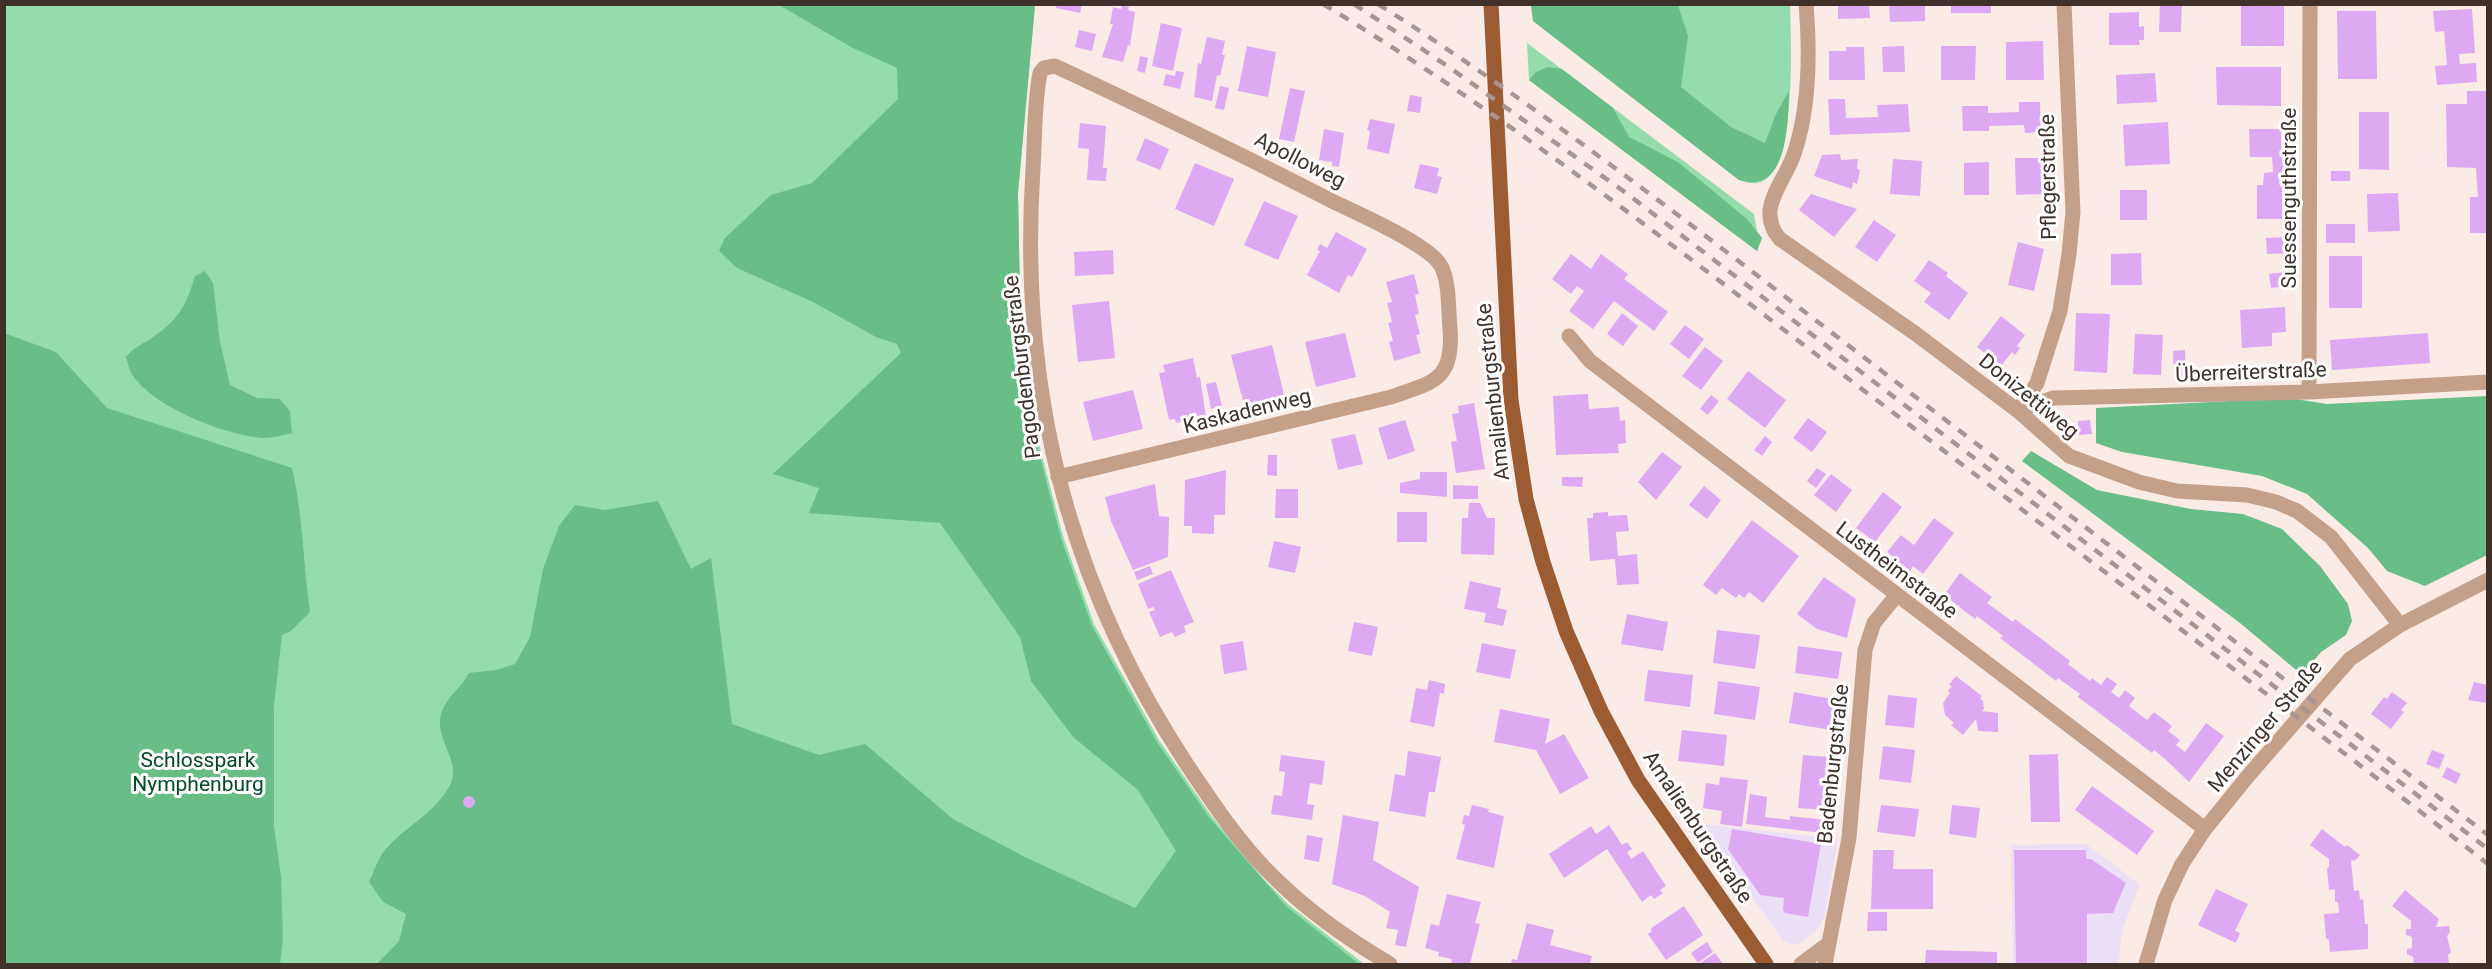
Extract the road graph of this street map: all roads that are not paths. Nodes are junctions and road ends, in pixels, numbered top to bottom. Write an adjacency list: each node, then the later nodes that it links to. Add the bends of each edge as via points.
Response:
1 (1491, 4): 18 (main road, Amalienburgstraße, via 1511,400 1526,499 1543,562 1566,631 1601,711 1638,780)
2 (1806, 4): 10 (street, Donizettiweg, via 1802,124 1795,154 1770,207 1773,231)
3 (2064, 4): 10 (street, Pflegerstraße, via 2073,212 2069,254 2060,311 2037,383)
4 (2310, 4): 9 (street, Suessenguthstraße)
5 (1039, 79): 7 (street, Apolloweg, via 1044,68 1055,66 1195,131 1427,251 1440,265 1446,288 1450,338); 11 (street, Pagodenburgstraße, via 1030,264 1046,426)
6 (1569, 336): 13 (street, Lustheimstraße, via 1590,361)
7 (1443, 375): 11 (street, Kaskadenweg, via 1391,397)
8 (2487, 382): 9 (street, Überreiterstraße)
9 (2309, 392): 10 (street, Überreiterstraße, via 2053,398)
10 (2018, 411): 14 (street, Donizettiweg, via 2069,456 2139,482 2177,491 2247,495 2297,511 2331,537)
11 (1058, 477): 17 (street, Pagodenburgstraße, via 1098,601 1158,719 1200,784 1280,884 1348,939)
12 (2487, 580): 14 (street, Menzinger Straße)
13 (1896, 596): 15 (street, Lustheimstraße); 16 (street, Badenburgstraße, via 1874,623 1865,650 1849,838)
14 (2400, 625): 15 (street, Menzinger Straße, via 2350,659)
15 (2205, 829): 21 (street, Menzinger Straße, via 2165,900)
16 (1828, 944): 19 (street); 20 (street, Badenburgstraße)
17 (1390, 964)
18 (1766, 964)
19 (1801, 964)
20 (1825, 964)
21 (2146, 964)

